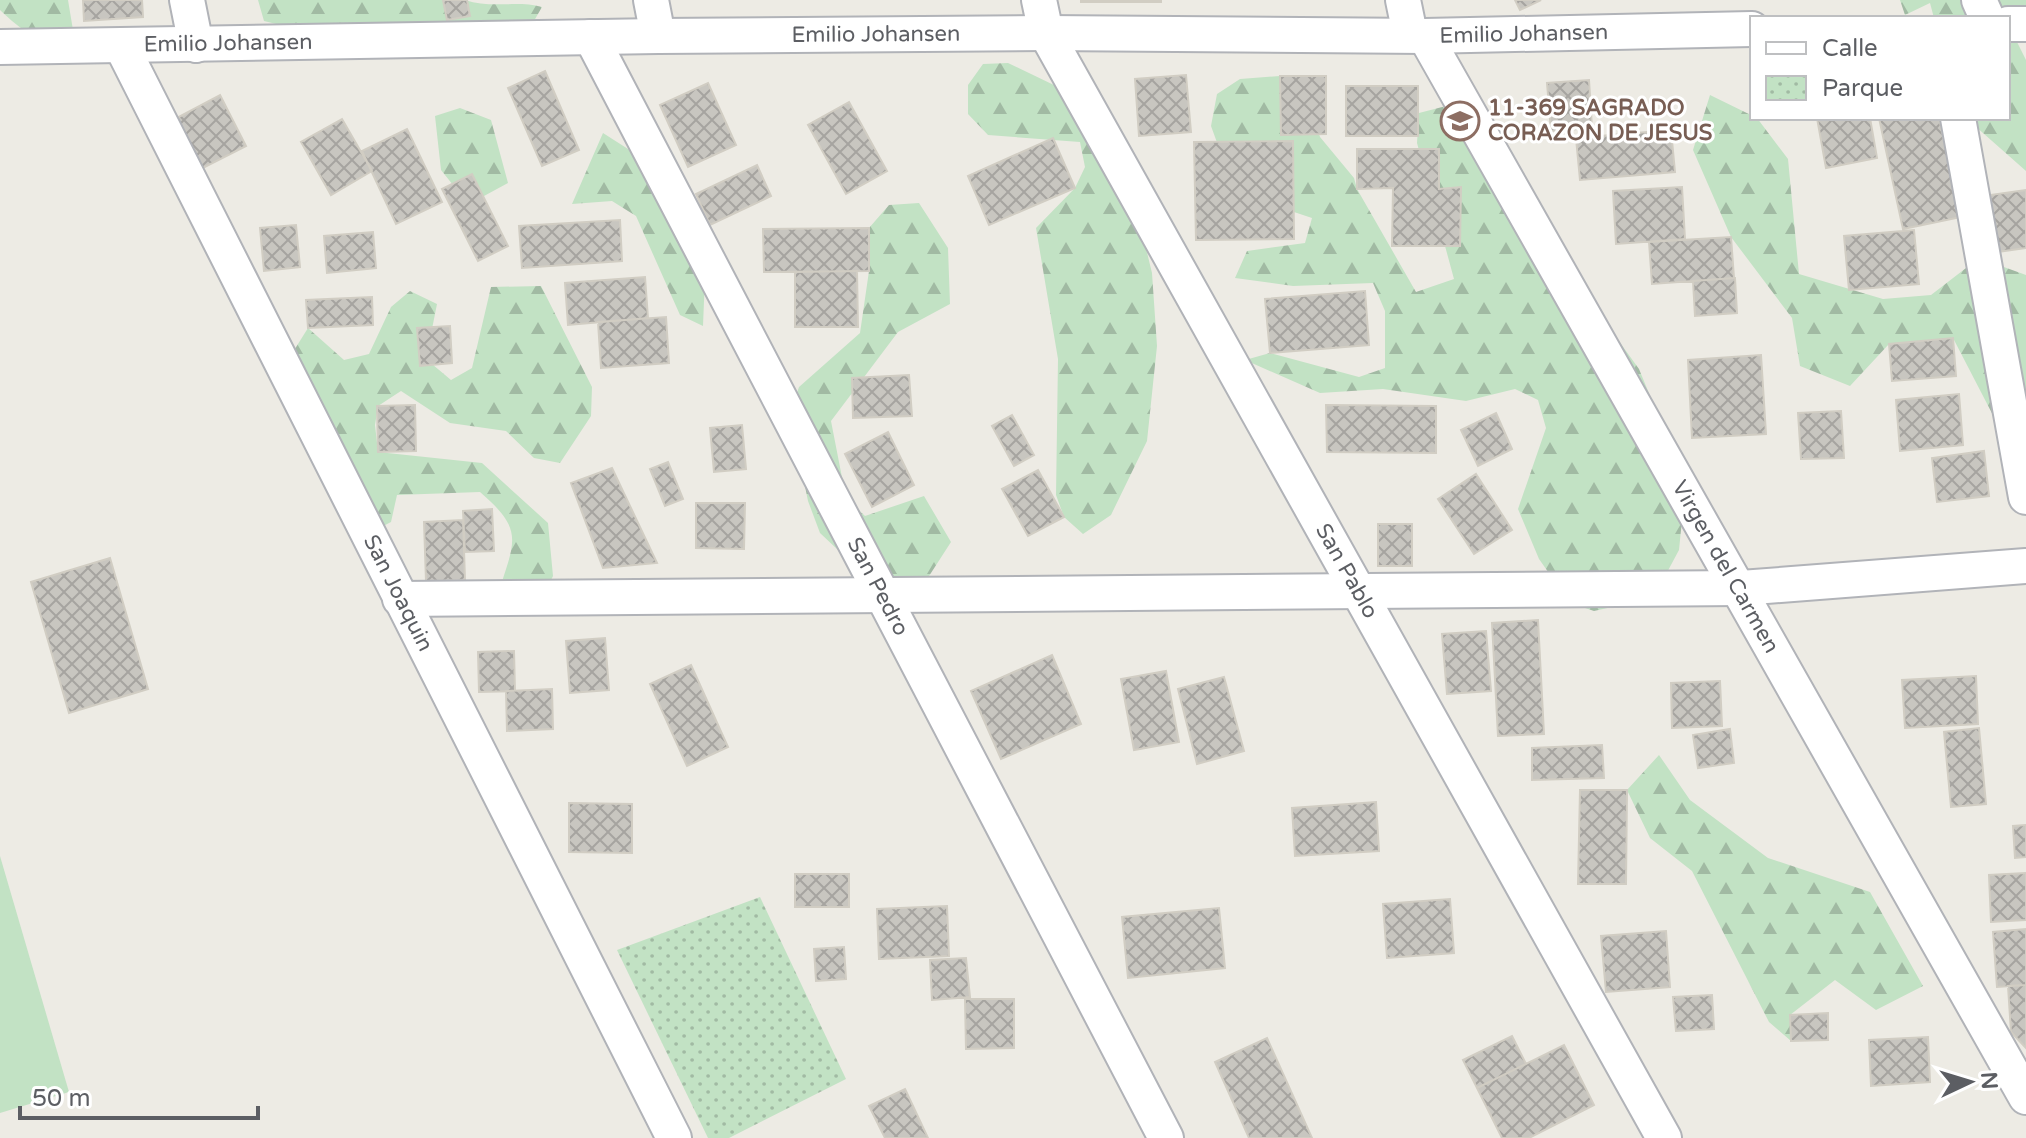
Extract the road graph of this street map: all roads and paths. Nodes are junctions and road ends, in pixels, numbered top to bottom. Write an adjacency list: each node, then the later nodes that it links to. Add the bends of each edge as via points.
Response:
1 (187, 0): 9 (street)
2 (651, 0): 7 (street)
3 (1403, 0): 6 (street, Virgen del Carmen)
4 (1042, 16): 6 (street, Emilio Johansen); 7 (street, Emilio Johansen); 16 (street, San Pablo)
5 (1750, 29): 6 (street, Emilio Johansen)
6 (1417, 35): 15 (street, Virgen del Carmen)
7 (658, 36): 8 (street, Emilio Johansen)
8 (591, 37): 9 (street, Emilio Johansen); 17 (street, San Pedro)
9 (196, 45): 11 (street, Emilio Johansen)
10 (0, 47): 11 (street, Emilio Johansen)
11 (122, 47): 18 (street, San Joaquin)
12 (1958, 120): 13 (street)
13 (2026, 497)
14 (2026, 566): 15 (street)
15 (1741, 588): 16 (street); 19 (street, Virgen del Carmen)
16 (1358, 590): 17 (street); 22 (street, San Pablo)
17 (880, 594): 18 (street); 21 (street, San Pedro)
18 (400, 599): 20 (street, San Joaquin)
19 (2026, 1097)
20 (674, 1138)
21 (1166, 1138)
22 (1664, 1138)

